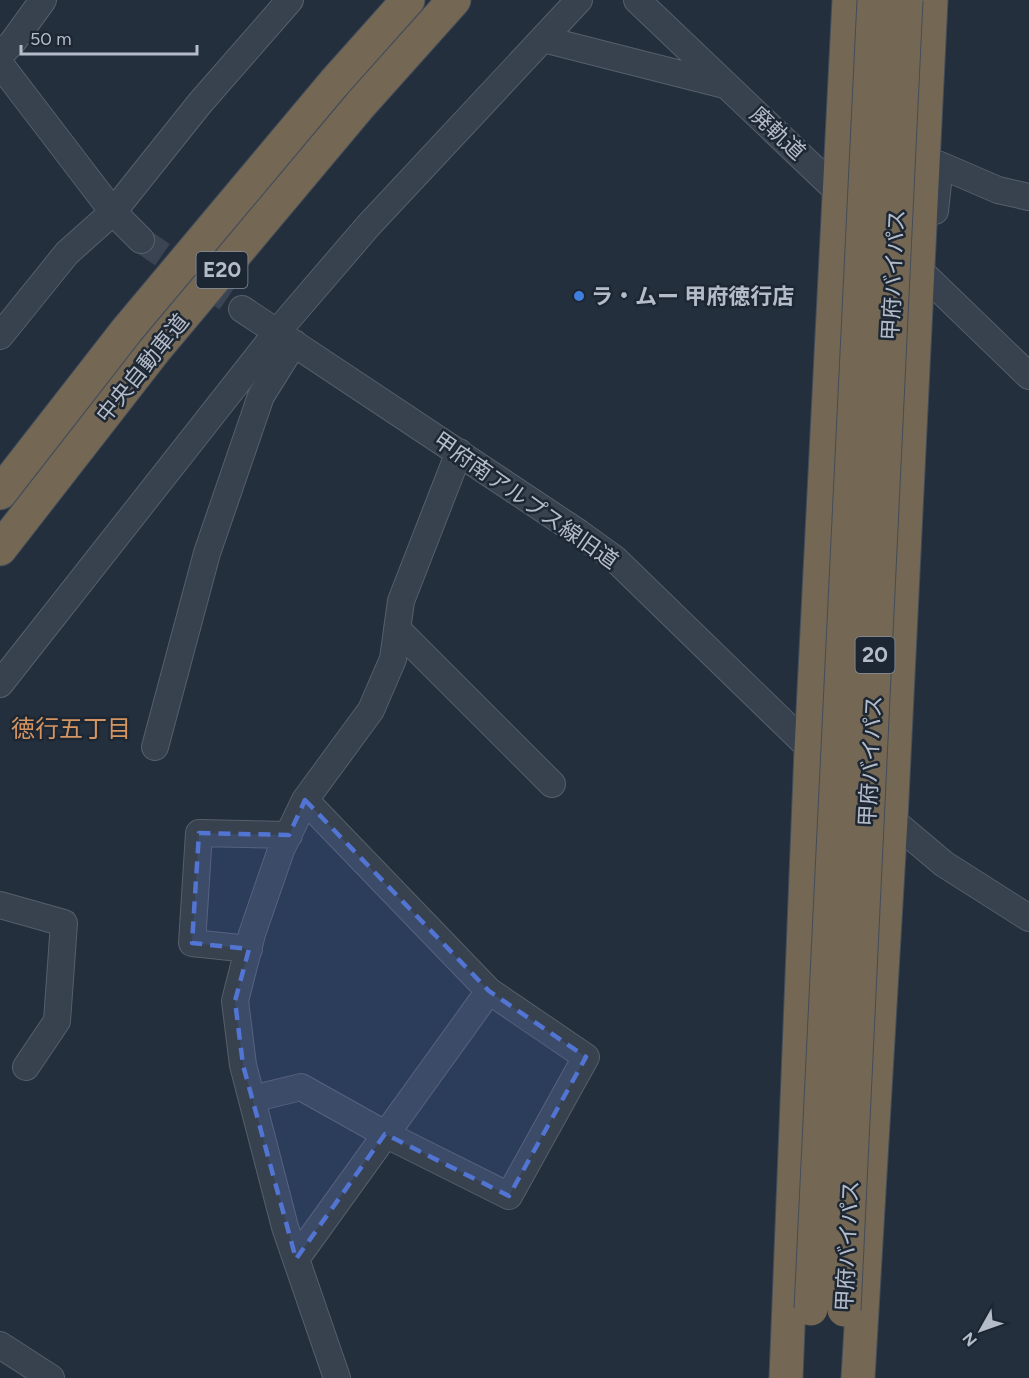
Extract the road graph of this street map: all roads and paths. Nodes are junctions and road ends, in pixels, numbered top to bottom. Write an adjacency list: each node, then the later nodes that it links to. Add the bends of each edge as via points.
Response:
1 (43, 0): 12 (street)
2 (290, 0): 17 (street, via 200,103)
3 (408, 0): 25 (highway, 中央自動車道 / E20, via 127,330)
4 (454, 0): 26 (highway, 中央自動車道 / E20, via 361,104 154,351)
5 (579, 0): 11 (street)
6 (637, 0): 14 (street, 廃軌道)
7 (849, 0): 15 (highway)
8 (874, 0): 47 (highway, 甲府バイパス / 20, bridge)
9 (906, 0): 48 (highway, 甲府バイパス / 20, bridge)
10 (931, 0): 19 (highway)
11 (543, 39): 14 (street); 22 (street, via 368,226)
12 (0, 55)
13 (0, 64): 17 (street)
14 (727, 86): 15 (street, 廃軌道)
15 (838, 191): 19 (street, 廃軌道); 30 (highway)
16 (1029, 197): 19 (street, via 998,190 940,165)
17 (113, 212): 18 (street); 21 (street, via 67,253)
18 (141, 240)
19 (922, 274): 23 (street, 廃軌道); 33 (highway)
20 (242, 309): 22 (street, 甲府南アルプス線旧道)
21 (0, 336)
22 (286, 338): 24 (street, 甲府南アルプス線旧道); 28 (street); 29 (street, via 261,396 207,553)
23 (1029, 376)
24 (459, 452): 27 (street, via 401,601); 30 (street, 甲府南アルプス線旧道, via 615,559)
25 (0, 493)
26 (0, 549)
27 (397, 629): 31 (street); 32 (street, via 393,659 371,710)
28 (0, 684)
29 (154, 747)
30 (811, 750): 33 (street, 甲府南アルプス線旧道); 46 (highway)
31 (552, 784)
32 (305, 800): 34 (street); 38 (street)
33 (891, 819): 36 (street, 甲府南アルプス線旧道, via 944,864); 49 (highway)
34 (289, 835): 37 (street); 37 (street, via 199,833 192,943)
35 (0, 905): 39 (street, via 64,923 57,1021)
36 (1029, 918)
37 (249, 949): 40 (street, via 235,1001 243,1065)
38 (489, 991): 41 (street); 41 (street, via 586,1057 509,1196)
39 (26, 1067)
40 (252, 1099): 41 (street, via 301,1087); 42 (street)
41 (385, 1134): 42 (street)
42 (296, 1259): 45 (street)
43 (0, 1345): 44 (street)
44 (51, 1378)
45 (337, 1378)
46 (786, 1378)
47 (808, 1378)
48 (840, 1378)
49 (858, 1378)

